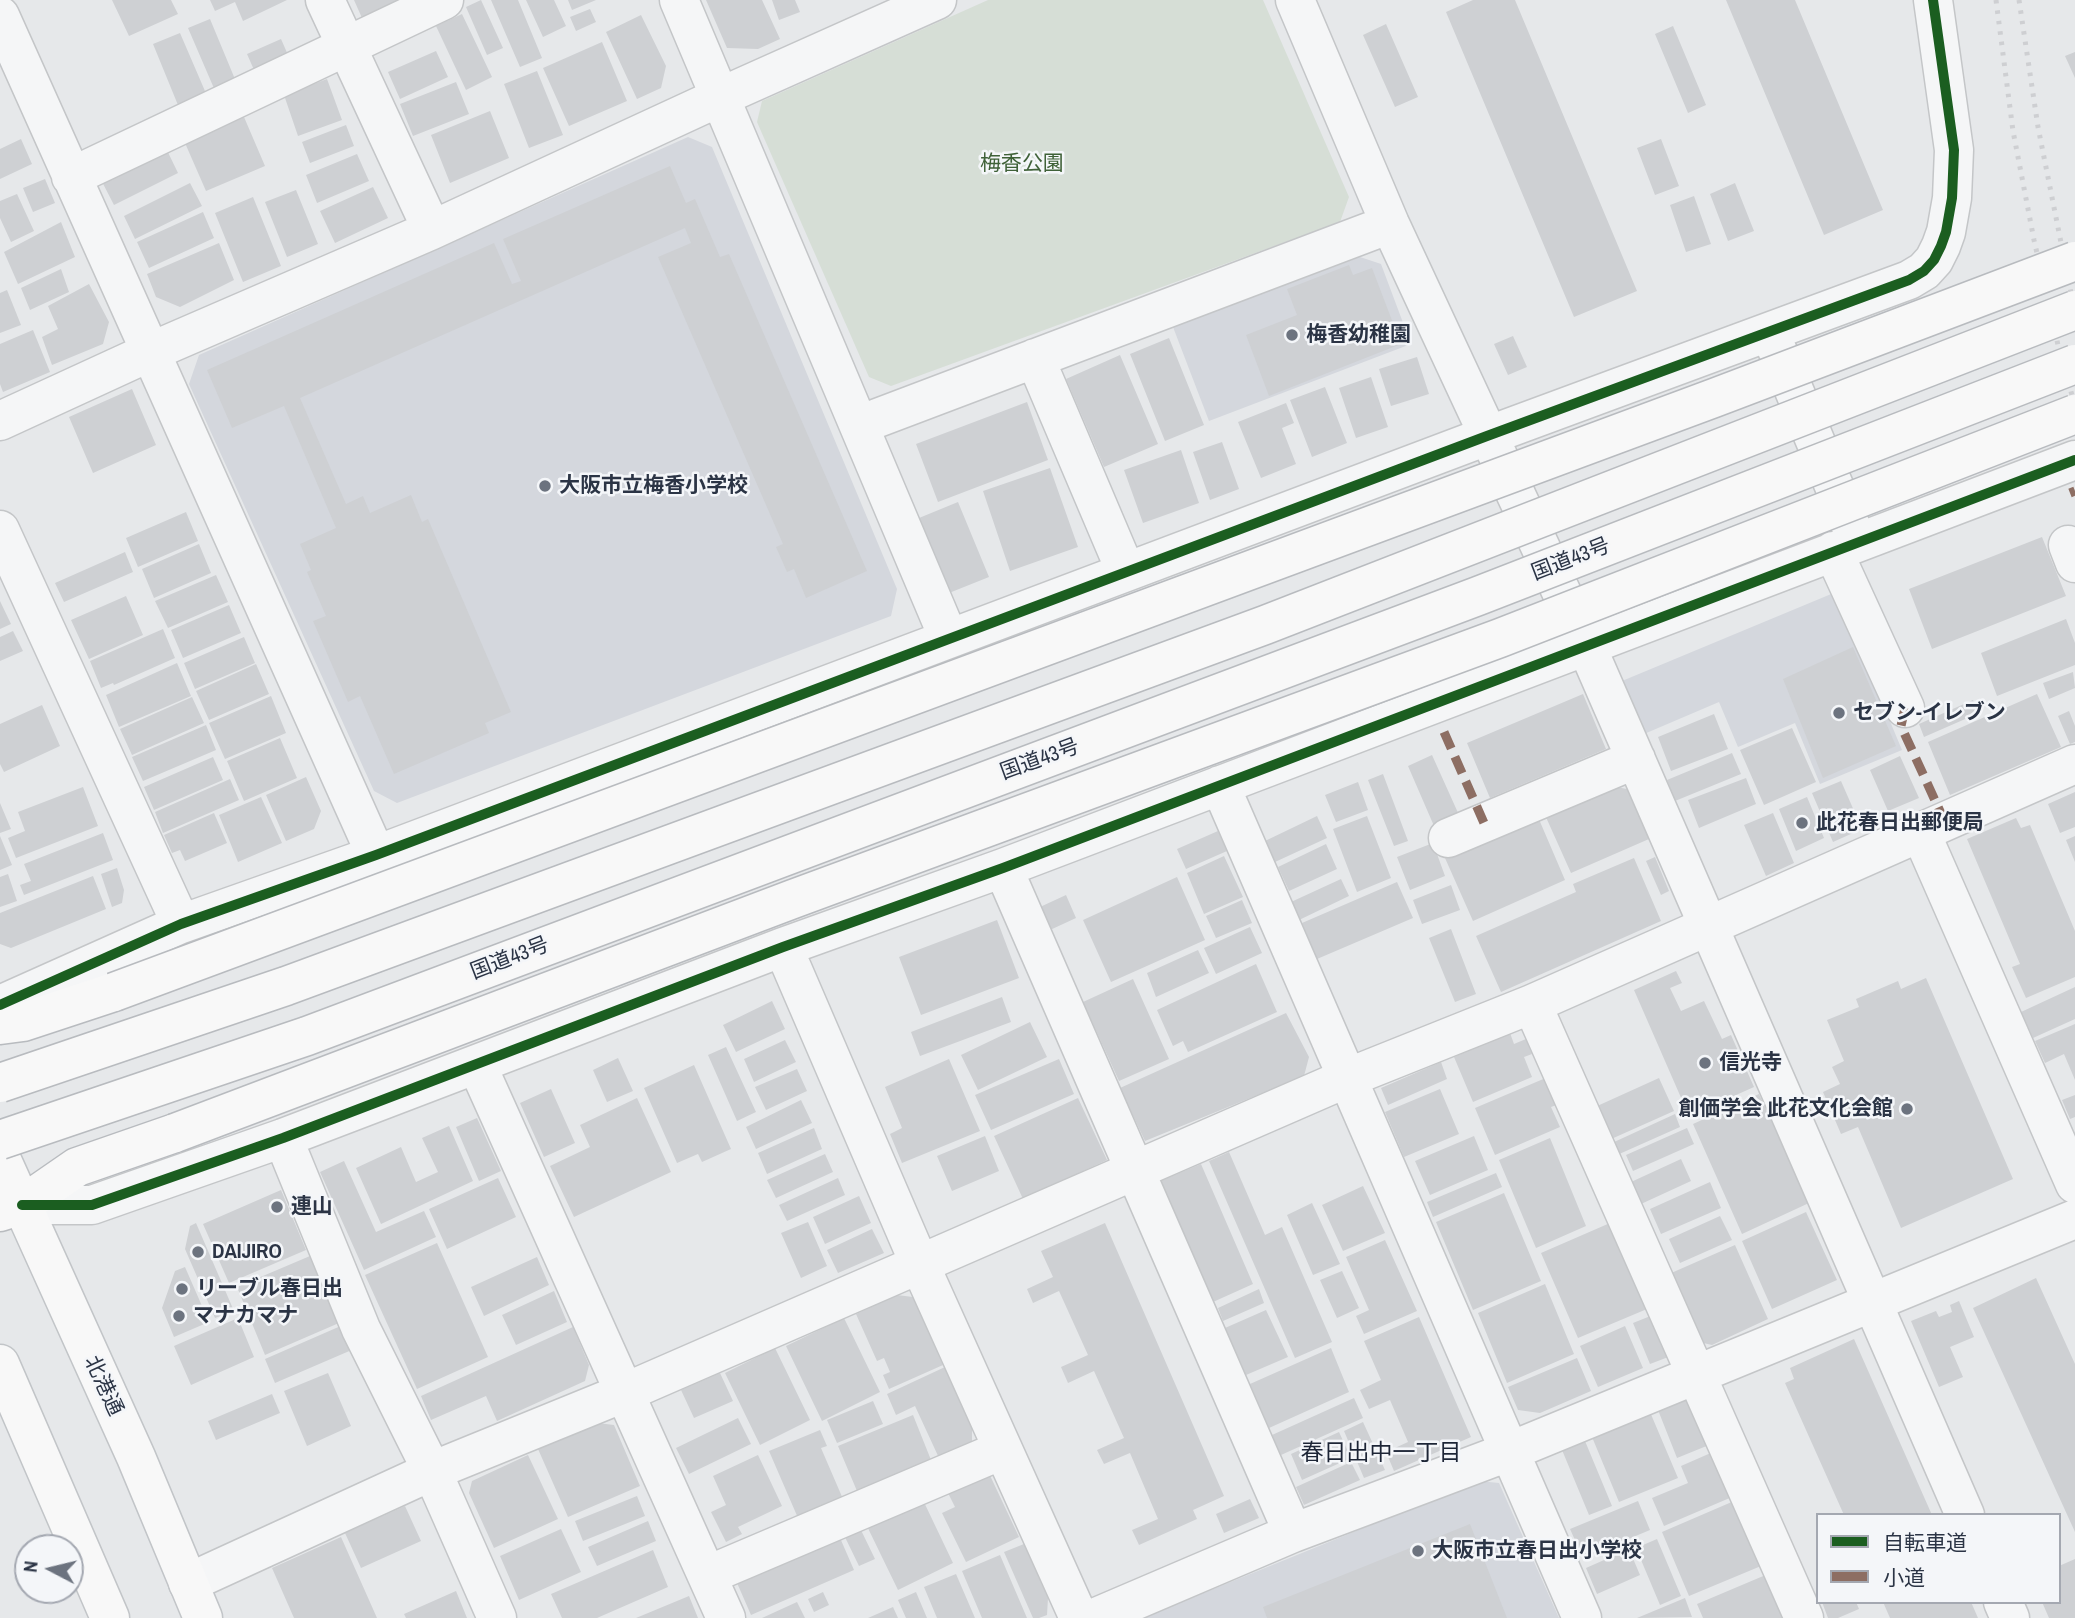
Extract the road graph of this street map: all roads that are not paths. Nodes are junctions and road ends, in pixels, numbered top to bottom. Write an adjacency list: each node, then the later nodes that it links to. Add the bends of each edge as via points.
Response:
1 (22, 0): 8 (street)
2 (324, 0): 10 (street)
3 (444, 0): 10 (street)
4 (679, 0): 11 (street)
5 (937, 0): 11 (street)
6 (1295, 0): 13 (street)
7 (1933, 0): 17 (street, via 1954,150 1952,198 1941,246 1924,271 1909,280)
8 (0, 10)
9 (0, 16): 12 (street)
10 (346, 45): 12 (street); 14 (street)
11 (720, 97): 14 (street); 23 (street)
12 (71, 177): 18 (street)
13 (1390, 223): 19 (street); 24 (street)
14 (432, 230): 18 (street)
15 (2075, 261): 44 (main road, bridge, via 114,992 23,1023)
16 (2075, 310): 47 (main road, bridge, via 1265,625 286,986)
17 (1769, 331): 24 (street); 27 (street)
18 (150, 352): 22 (street); 37 (street)
19 (1035, 358): 23 (street); 28 (street)
20 (2075, 365): 49 (main road, 国道43号, bridge, via 1478,596 320,1031)
21 (2075, 414): 53 (main road, bridge, via 1500,638 77,1167)
22 (0, 421)
23 (859, 425): 29 (street)
24 (1488, 436): 28 (street); 30 (street)
25 (2075, 460): 27 (street)
26 (0, 530): 39 (street)
27 (1846, 547): 30 (street); 31 (street)
28 (1126, 572): 29 (street)
29 (949, 639): 37 (street)
30 (1586, 645): 32 (street, via 1628,712); 34 (street)
31 (1905, 708)
32 (1636, 760): 36 (street); 40 (street)
33 (2075, 764): 35 (street)
34 (1220, 785): 38 (street); 46 (street)
35 (1920, 831): 40 (street); 52 (street)
36 (1448, 838)
37 (376, 855): 39 (street)
38 (1003, 868): 41 (street); 51 (street)
39 (181, 924): 42 (street)
40 (1708, 926): 43 (street); 56 (street)
41 (783, 947): 45 (street); 55 (street)
42 (0, 1004)
43 (1532, 1004): 46 (street); 58 (street)
44 (0, 1025)
45 (477, 1065): 48 (street); 59 (street)
46 (1347, 1078): 51 (street); 61 (street)
47 (0, 1083)
48 (283, 1138): 53 (street, via 92,1205); 62 (street, via 361,1329)
49 (0, 1140)
50 (0, 1156): 53 (main road, 北港通)
51 (1135, 1170): 55 (street); 64 (street)
52 (2075, 1185)
53 (11, 1209): 66 (main road, 北港通, via 136,1457)
54 (2075, 1219): 56 (street)
55 (920, 1265): 59 (street); 60 (street)
56 (1871, 1304): 58 (street); 63 (street)
57 (0, 1364): 67 (main road)
58 (1695, 1374): 61 (street); 74 (street)
59 (626, 1392): 62 (street); 65 (street)
60 (1002, 1450): 65 (street); 71 (street)
61 (1508, 1452): 64 (street); 73 (street)
62 (432, 1471): 66 (street); 69 (street)
63 (1964, 1513)
64 (1293, 1533): 72 (street)
65 (708, 1575): 70 (street)
66 (188, 1583): 68 (main road, 北港通)
67 (110, 1618)
68 (203, 1618)
69 (497, 1618)
70 (726, 1618)
71 (1079, 1618)
72 (1094, 1618)
73 (1582, 1618)
74 (1804, 1618)

